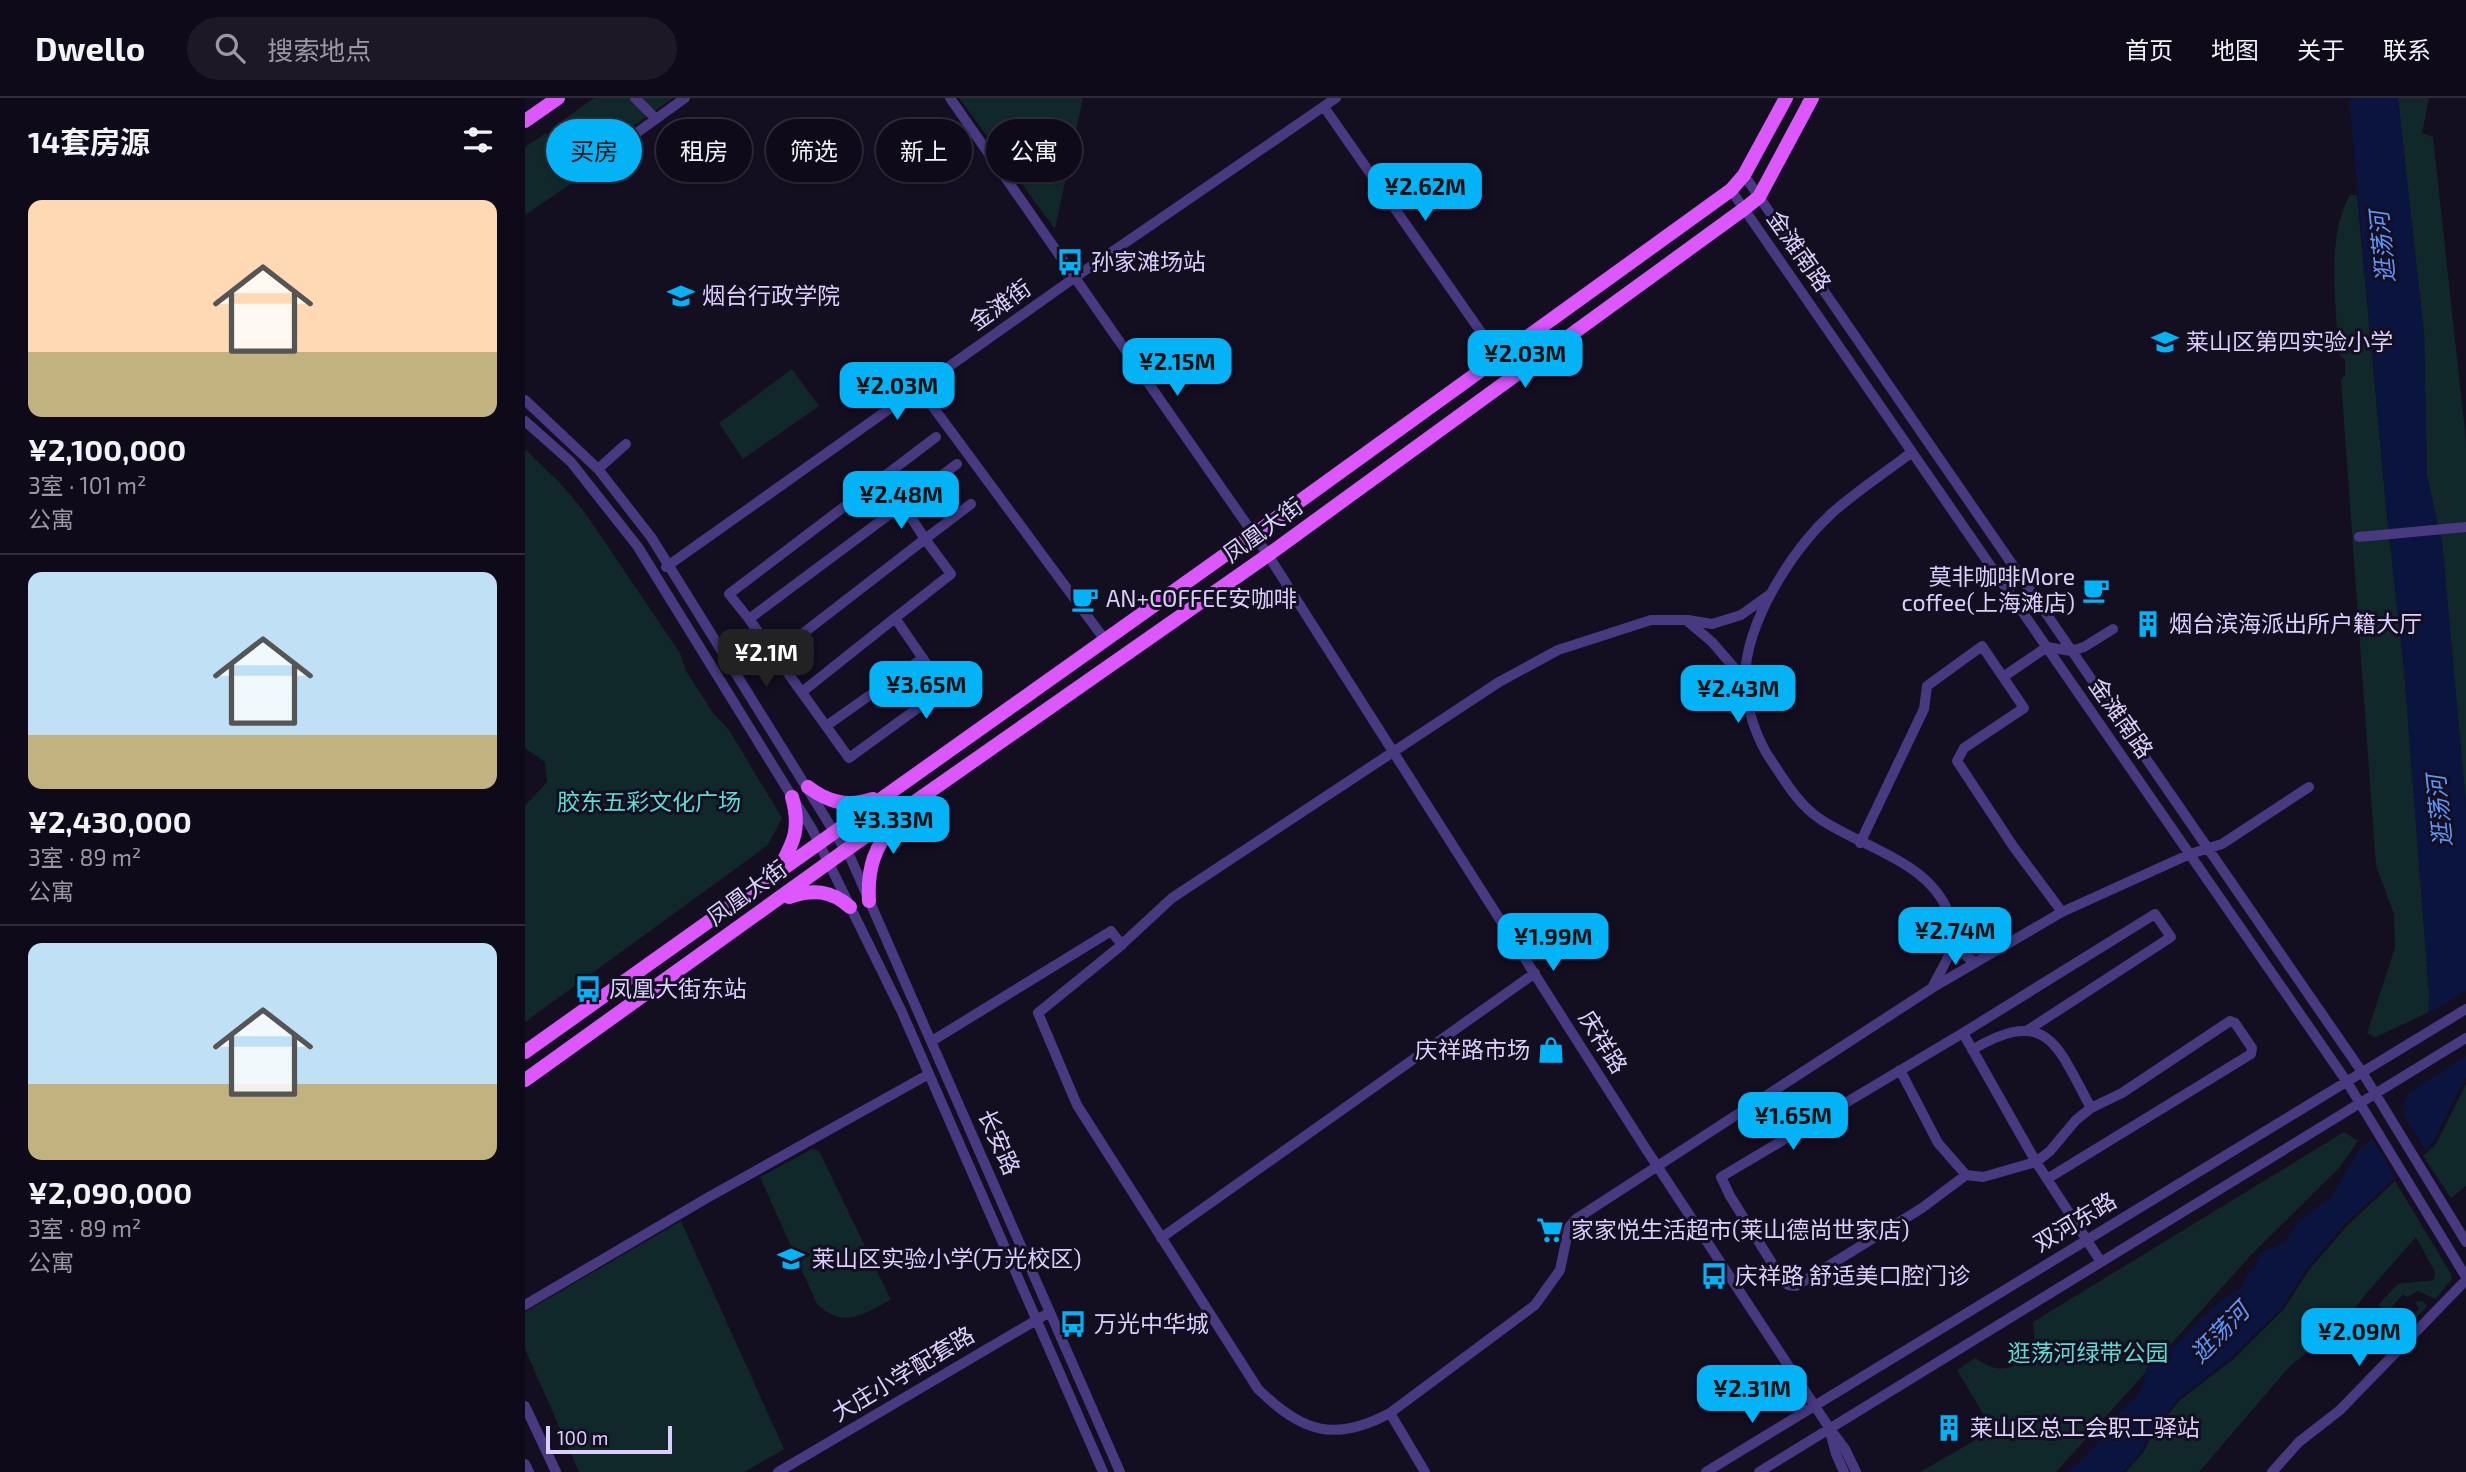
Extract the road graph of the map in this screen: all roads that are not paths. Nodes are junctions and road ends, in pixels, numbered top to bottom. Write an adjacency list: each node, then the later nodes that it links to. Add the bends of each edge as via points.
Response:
1 (558, 98): 10 (main road)
2 (635, 98): 9 (street)
3 (685, 98): 9 (street)
4 (950, 98): 18 (street, 庆祥路)
5 (1336, 98): 8 (street, 金滩街)
6 (1786, 98): 12 (main road, 凤凰大街)
7 (1812, 98): 14 (main road, 凤凰大街)
8 (1324, 107): 18 (street, 金滩街); 21 (street)
9 (656, 119): 11 (street)
10 (525, 121)
11 (642, 129)
12 (1744, 175): 13 (main road, 凤凰大街); 14 (street, 金滩南路)
13 (1731, 190): 15 (street, 金滩南路); 16 (main road, 凤凰大街)
14 (1759, 197): 15 (main road, 凤凰大街); 19 (street, 金滩南路)
15 (1744, 209): 17 (main road, 凤凰大街); 20 (street, 金滩南路)
16 (1676, 230): 17 (main road, via 1661,244 1663,258); 21 (main road, 凤凰大街)
17 (1692, 247): 30 (main road, 凤凰大街)
18 (1075, 278): 22 (street, 金滩街); 35 (street, 庆祥路)
19 (1826, 296): 20 (street); 50 (street, 金滩南路)
20 (1811, 306): 28 (street, 金滩南路)
21 (1499, 358): 27 (main road, 凤凰大街)
22 (919, 388): 39 (street, 金滩街); 47 (street)
23 (525, 400): 31 (street, 长安路)
24 (525, 421): 40 (street, 长安路, via 583,475)
25 (936, 437): 44 (street, via 729,594)
26 (626, 444): 31 (street)
27 (1373, 449): 30 (main road, via 1359,462 1357,474 1366,480); 35 (main road, 凤凰大街)
28 (1912, 452): 41 (street, via 1832,514 1799,550); 49 (street, 金滩南路)
29 (957, 464): 33 (street)
30 (1388, 468): 38 (main road, 凤凰大街)
31 (598, 469): 39 (street, 长安路)
32 (971, 504): 37 (street)
33 (902, 505): 37 (street); 44 (street)
34 (2466, 527): 36 (street)
35 (1253, 535): 38 (street, 庆祥路); 43 (main road, 凤凰大街)
36 (2358, 537)
37 (925, 539): 42 (street, via 951,574); 51 (street)
38 (1268, 555): 48 (main road, 凤凰大街); 57 (street, 庆祥路)
39 (669, 565): 40 (street, 金滩街); 58 (street, 长安路)
40 (655, 574): 61 (street, 长安路)
41 (1772, 593): 45 (street, via 1741,615 1712,624); 54 (street, via 1753,635)
42 (895, 618): 52 (street); 55 (street)
43 (1136, 618): 47 (main road, 凤凰大街); 48 (main road, via 1158,607 1169,610 1166,623)
44 (749, 619): 51 (street)
45 (1686, 620): 54 (street); 57 (street, via 1651,620 1558,650 1499,682)
46 (2113, 629): 50 (street)
47 (1105, 640): 60 (main road, 凤凰大街)
48 (1145, 641): 62 (main road, 凤凰大街)
49 (2047, 647): 50 (street); 53 (street); 68 (street, 金滩南路)
50 (2071, 651): 66 (street, 金滩南路)
51 (775, 655): 55 (street)
52 (923, 657): 56 (street); 56 (street, via 944,689 849,758)
53 (2003, 677): 65 (street, via 1982,646 1927,686 1924,709); 74 (street, via 2024,708 1964,748 1957,761)
54 (1744, 679): 65 (street, via 1759,738 1790,788 1818,818)
55 (801, 692): 56 (street)
56 (826, 726)
57 (1395, 751): 76 (street, via 1172,898); 78 (street, 庆祥路)
58 (808, 787): 60 (main road, via 833,802 852,804); 63 (street, 长安路)
59 (2309, 788): 66 (street, via 2222,844)
60 (888, 793): 63 (main road, 凤凰大街)
61 (792, 797): 64 (street, 长安路); 70 (main road, via 797,826)
62 (905, 809): 67 (main road, 凤凰大街); 72 (main road, via 874,854)
63 (835, 831): 64 (main road, 凤凰大街); 67 (street, 长安路)
64 (818, 843): 69 (street, 长安路); 70 (main road, 凤凰大街)
65 (1860, 843): 75 (street, via 1923,877 1948,913)
66 (2207, 848): 68 (street); 88 (street, 金滩南路)
67 (846, 850): 69 (main road, 凤凰大街); 72 (street, 长安路)
68 (2190, 854): 74 (street); 91 (street, 金滩南路)
69 (828, 863): 71 (main road, 凤凰大街); 73 (street, 长安路)
70 (777, 872): 86 (main road, 凤凰大街)
71 (774, 901): 73 (main road, via 820,891); 90 (main road, 凤凰大街)
72 (869, 901): 84 (street, 长安路)
73 (850, 907): 89 (street, 长安路)
74 (2062, 912): 77 (street)
75 (1954, 940): 77 (street); 79 (street)
76 (1122, 945): 84 (street, via 1111,931); 99 (street, via 1038,1013 1077,1105)
77 (1977, 962): 79 (street)
78 (1535, 973): 96 (street, 庆祥路); 99 (street)
79 (1932, 988): 96 (street)
80 (2466, 1009): 88 (street, 双河东路)
81 (2028, 1030): 82 (street, via 2171,937 2155,914); 85 (street, via 2007,1033); 94 (street, via 2051,1040)
82 (1963, 1033): 85 (street); 87 (street)
83 (2466, 1038): 92 (street, 双河东路)
84 (932, 1041): 105 (street, 长安路)
85 (1972, 1050): 95 (street)
86 (525, 1052)
87 (1900, 1070): 97 (street, via 1938,1143); 97 (street, via 1721,1177 1781,1279 1796,1286 1922,1208)
88 (2362, 1072): 91 (street, 双河东路); 92 (street, 金滩南路)
89 (929, 1074): 104 (street); 106 (street, 长安路)
90 (525, 1080)
91 (2347, 1082): 93 (street, 金滩南路); 100 (street, 双河东路)
92 (2375, 1094): 93 (street, 双河东路); 101 (street, 金滩南路)
93 (2361, 1104): 102 (street, 双河东路); 103 (street, 金滩南路)
94 (2091, 1108): 95 (street); 98 (street, via 2122,1093 2230,1021 2252,1048 2251,1054)
95 (2036, 1162): 97 (street, via 1983,1177); 98 (street)
96 (1658, 1167): 107 (street, 庆祥路); 109 (street, via 1576,1219 1569,1227 1560,1270 1535,1305)
97 (1966, 1175)
98 (2047, 1179): 100 (street)
99 (1161, 1238): 109 (street, via 1258,1389 1286,1414 1312,1428 1342,1430)
100 (2086, 1240): 102 (street); 107 (street, 双河东路)
101 (2466, 1242)
102 (2101, 1262): 110 (street, 双河东路)
103 (2466, 1279): 122 (street, via 2340,1410 2299,1442)
104 (525, 1305)
105 (1050, 1312): 106 (street, 大庄小学配套路); 116 (street, 长安路)
106 (1036, 1320): 114 (street, 大庄小学配套路); 115 (street, 长安路)
107 (1815, 1405): 110 (street, 庆祥路); 118 (street, 双河东路)
108 (525, 1406): 113 (street)
109 (1390, 1413): 117 (street)
110 (1830, 1429): 119 (street, 双河东路); 120 (street, 庆祥路); 121 (street, 庆祥路)
111 (525, 1464): 112 (street)
112 (529, 1472)
113 (556, 1472)
114 (778, 1472)
115 (1103, 1472)
116 (1120, 1472)
117 (1425, 1472)
118 (1706, 1472)
119 (1759, 1472)
120 (1844, 1472)
121 (1856, 1472)
122 (2272, 1472)

